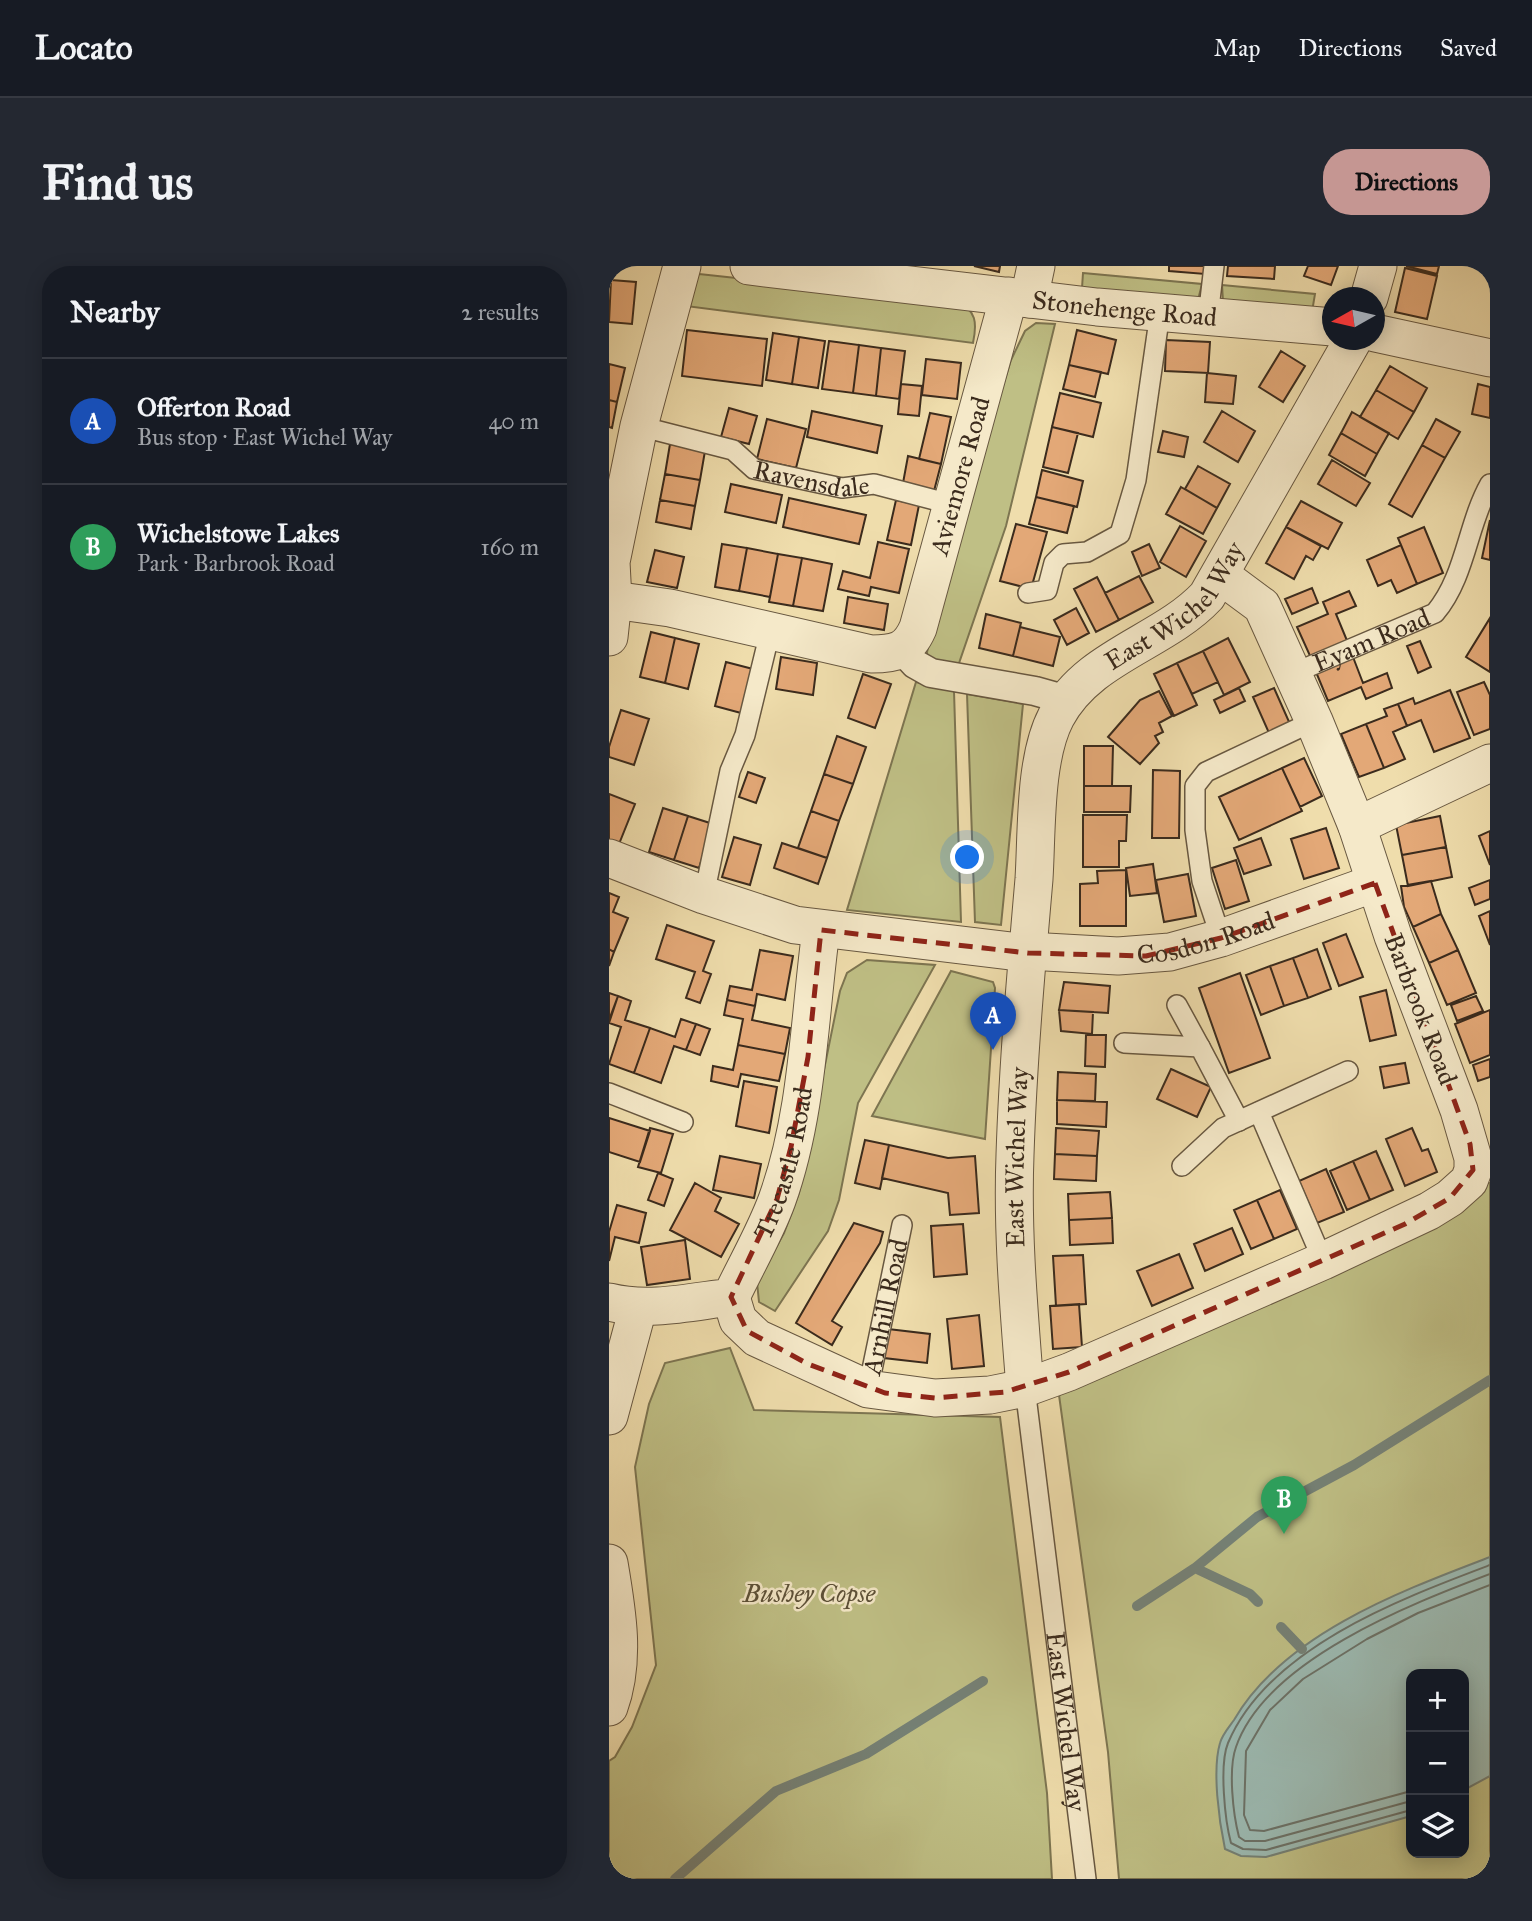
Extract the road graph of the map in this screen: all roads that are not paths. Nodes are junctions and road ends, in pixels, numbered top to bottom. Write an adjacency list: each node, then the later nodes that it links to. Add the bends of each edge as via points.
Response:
1 (682, 266): 13 (street)
2 (749, 266): 5 (street, Stonehenge Road)
3 (1214, 266): 8 (lane)
4 (1378, 266): 6 (street)
5 (1024, 287): 7 (street, Stonehenge Road); 15 (street, Aviemore Road)
6 (1372, 287)
7 (1160, 313): 8 (street, Stonehenge Road); 17 (lane, via 1136,480 1120,534 1087,552 1063,554 1054,563 1047,590)
8 (1208, 317): 9 (street, Stonehenge Road)
9 (1322, 326)
10 (1385, 335): 12 (street)
11 (1347, 350): 16 (street, East Wichel Way)
12 (1490, 358)
13 (639, 426): 15 (lane, Ravensdale, via 733,450 754,469 842,488 874,484); 18 (street, via 611,562)
14 (1490, 484): 22 (lane, Eyam Road, via 1471,524 1448,597 1435,613)
15 (950, 504): 21 (street, Aviemore Road, via 918,628)
16 (1220, 575): 22 (street, Barbrook Road, via 1262,606); 23 (street, East Wichel Way, via 1192,612 1105,665)
17 (1028, 593)
18 (613, 600): 19 (street, via 670,608); 20 (street)
19 (769, 632): 21 (street, via 871,654); 29 (lane, via 745,735 730,771)
20 (609, 637)
21 (903, 651): 23 (street, via 931,673)
22 (1294, 673): 24 (street, Barbrook Road)
23 (1067, 700): 32 (street, East Wichel Way, via 1055,718 1044,766)
24 (1314, 721): 26 (street, Barbrook Road); 31 (lane, via 1206,772 1195,786 1202,881)
25 (1490, 763): 26 (street)
26 (1357, 826): 28 (street, Barbrook Road)
27 (609, 858): 29 (street, Cosdon Road)
28 (1375, 883): 31 (street, Cosdon Road); 43 (street, Barbrook Road, via 1459,1110 1473,1170 1462,1189 1429,1211)
29 (704, 895): 30 (street, Cosdon Road, via 768,918)
30 (821, 930): 32 (street, Cosdon Road); 44 (street, Trecastle Road, via 808,1057 791,1147 777,1199)
31 (1221, 938): 32 (street, Cosdon Road, via 1146,956)
32 (1028, 952): 46 (street, East Wichel Way, via 1015,1177)
33 (1177, 1005): 35 (lane)
34 (1124, 1043): 35 (lane)
35 (1200, 1047): 39 (lane)
36 (1348, 1071): 38 (lane)
37 (609, 1093): 40 (lane)
38 (1259, 1112): 39 (lane); 43 (lane)
39 (1239, 1121): 41 (lane, via 1203,1144)
40 (683, 1122)
41 (1182, 1166)
42 (902, 1225): 47 (lane, Arnhill Road)
43 (1323, 1261): 46 (street, Barbrook Road)
44 (730, 1297): 45 (street); 47 (street, Arnhill Road, via 738,1320 757,1338)
45 (623, 1305): 48 (street)
46 (1025, 1388): 47 (street, Arnhill Road, via 935,1398); 51 (lane, East Wichel Way)
47 (869, 1389)
48 (609, 1416)
49 (609, 1563): 50 (street, via 619,1658)
50 (609, 1707)
51 (1086, 1879)

